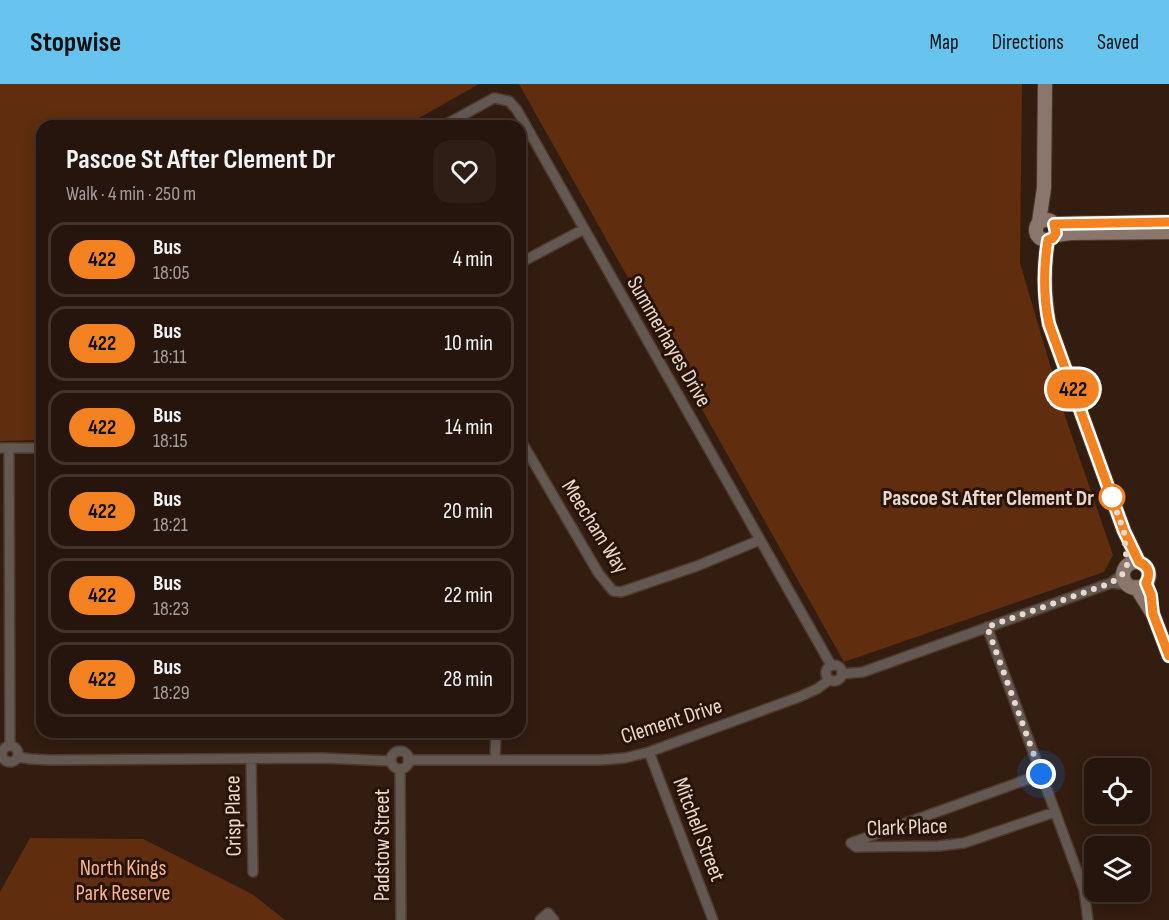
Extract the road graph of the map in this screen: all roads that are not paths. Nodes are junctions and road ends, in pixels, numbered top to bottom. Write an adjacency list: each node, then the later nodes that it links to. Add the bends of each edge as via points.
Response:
1 (1045, 84): 7 (street)
2 (454, 120): 3 (street, Summerhayes Drive, via 494,98 509,101)
3 (523, 120)
4 (526, 126): 6 (street, Summerhayes Drive)
5 (1169, 222): 7 (street)
6 (584, 228): 9 (street); 13 (street, Summerhayes Drive)
7 (1047, 230): 8 (street); 14 (street, via 1044,290 1049,324 1124,531)
8 (1169, 232)
9 (526, 260)
10 (4, 448): 11 (street); 21 (street)
11 (36, 448)
12 (526, 449): 13 (street, Meecham Way, via 599,574 613,591 643,585)
13 (760, 540): 17 (street, Summerhayes Drive)
14 (1133, 576): 15 (street); 16 (street)
15 (987, 627): 18 (street, via 863,672); 30 (street)
16 (1169, 656)
17 (831, 665): 18 (street, via 840,667); 19 (street, via 825,672)
18 (842, 674): 19 (street, via 836,681)
19 (829, 680): 22 (street, Clement Drive, via 799,697)
20 (496, 738): 24 (street)
21 (10, 746): 23 (street, via 16,748); 28 (street, via 3,751)
22 (649, 752): 24 (street, Clement Drive, via 600,760); 36 (street, Mitchell Street)
23 (18, 757): 25 (street); 28 (street)
24 (495, 759): 26 (street, Clement Drive)
25 (251, 760): 27 (street); 32 (street, Crisp Place)
26 (408, 760): 27 (street, via 398,752); 29 (street)
27 (391, 761): 29 (street)
28 (2, 762)
29 (400, 769): 33 (street, Padstow Street)
30 (1041, 774): 31 (street); 31 (street, Clark Place, via 851,843 856,847 964,843)
31 (1055, 812): 37 (street, via 1084,890)
32 (253, 872)
33 (401, 920)
34 (540, 920): 35 (street, via 548,913)
35 (554, 920)
36 (713, 920)
37 (1088, 920)

